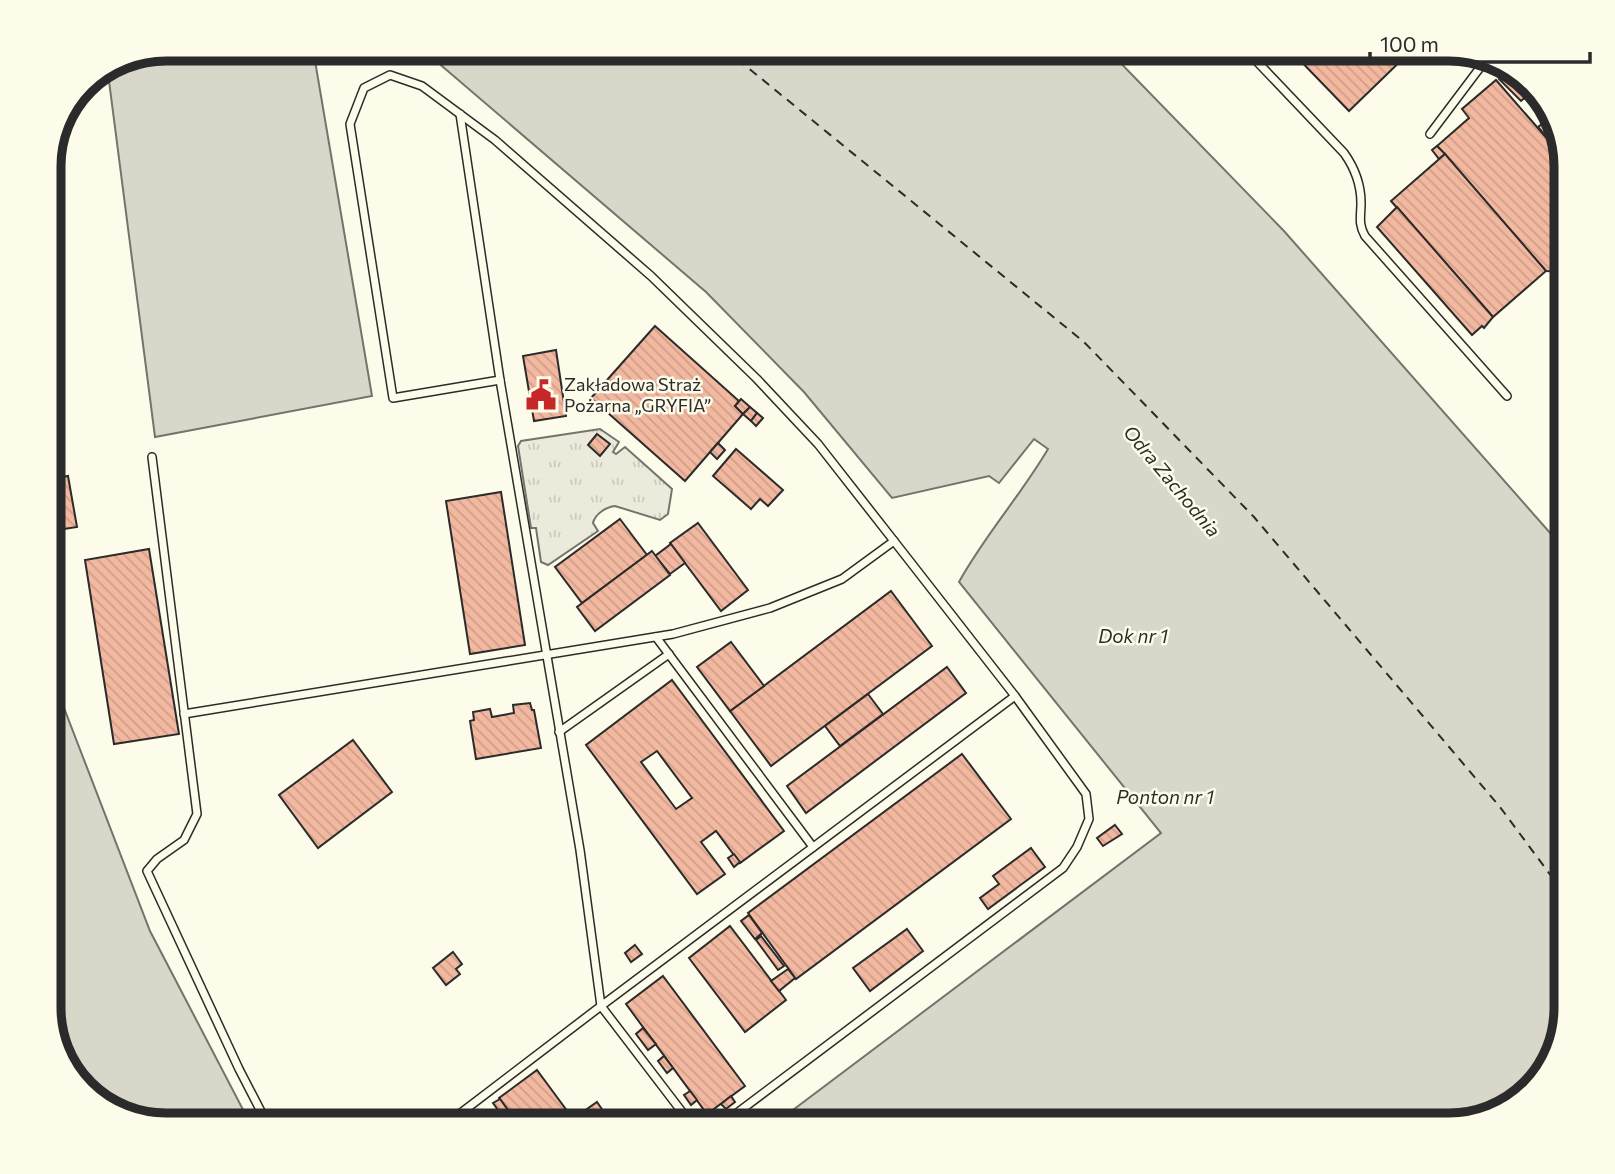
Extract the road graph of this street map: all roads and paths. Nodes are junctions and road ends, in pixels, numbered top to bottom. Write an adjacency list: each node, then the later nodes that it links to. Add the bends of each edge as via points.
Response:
1 (1257, 61): 6 (lane, via 1345,153 1358,183 1360,225 1365,236)
2 (1481, 67): 4 (lane)
3 (460, 114): 5 (lane); 5 (lane, via 422,86 390,75 364,88 350,124 393,398); 8 (lane, via 651,276 757,379 818,444)
4 (1430, 134)
5 (500, 380): 11 (lane)
6 (1507, 396)
7 (152, 457): 13 (lane)
8 (894, 541): 9 (lane, via 842,579 770,608); 12 (lane)
9 (656, 637): 10 (lane); 11 (lane)
10 (669, 654): 14 (lane); 15 (lane)
11 (545, 655): 13 (lane); 14 (lane)
12 (1015, 696): 15 (lane); 20 (lane, via 1086,794 1089,819 1063,868)
13 (184, 714): 17 (lane, via 197,814 184,840 148,871)
14 (559, 732): 16 (lane)
15 (813, 847): 16 (lane)
16 (601, 1006): 18 (lane); 19 (lane)
17 (262, 1113)
18 (461, 1113)
19 (683, 1113)
20 (737, 1113)

